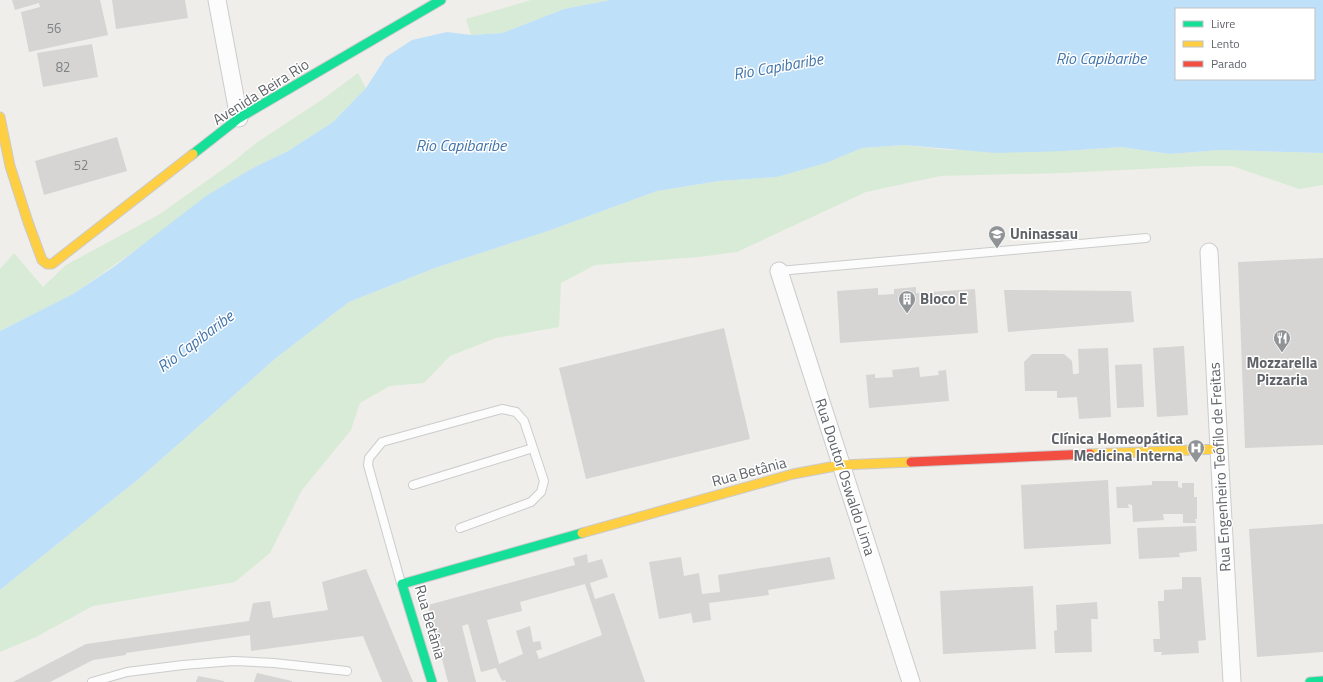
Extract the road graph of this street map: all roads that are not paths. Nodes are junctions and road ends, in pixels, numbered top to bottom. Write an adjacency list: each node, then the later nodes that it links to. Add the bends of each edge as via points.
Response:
1 (218, 0): 4 (street)
2 (441, 0): 4 (street, Avenida Beira Rio)
3 (0, 117): 4 (street, Avenida Beira Rio, via 10,166 42,260 47,264 55,262)
4 (239, 118)
5 (1146, 238): 7 (lane)
6 (1209, 252): 9 (street, Rua Engenheiro Teófilo de Freitas)
7 (779, 271): 10 (street, Rua Doutor Oswaldo Lima)
8 (533, 448): 11 (lane); 12 (lane, via 544,481 541,492 531,502); 13 (lane, via 524,421 516,412 502,409 382,442 369,458 368,464)
9 (1219, 449): 10 (street, Rua Betânia); 18 (street, Rua Engenheiro Teófilo de Freitas)
10 (841, 465): 13 (street, Rua Betânia, via 793,474); 17 (street, Rua Doutor Oswaldo Lima)
11 (413, 486)
12 (460, 528)
13 (402, 584): 16 (street, Rua Betânia)
14 (347, 671): 15 (lane, via 234,661 127,672)
15 (92, 682)
16 (432, 682)
17 (911, 682)
18 (1232, 682)
19 (1310, 682): 20 (street)
20 (1323, 682)

